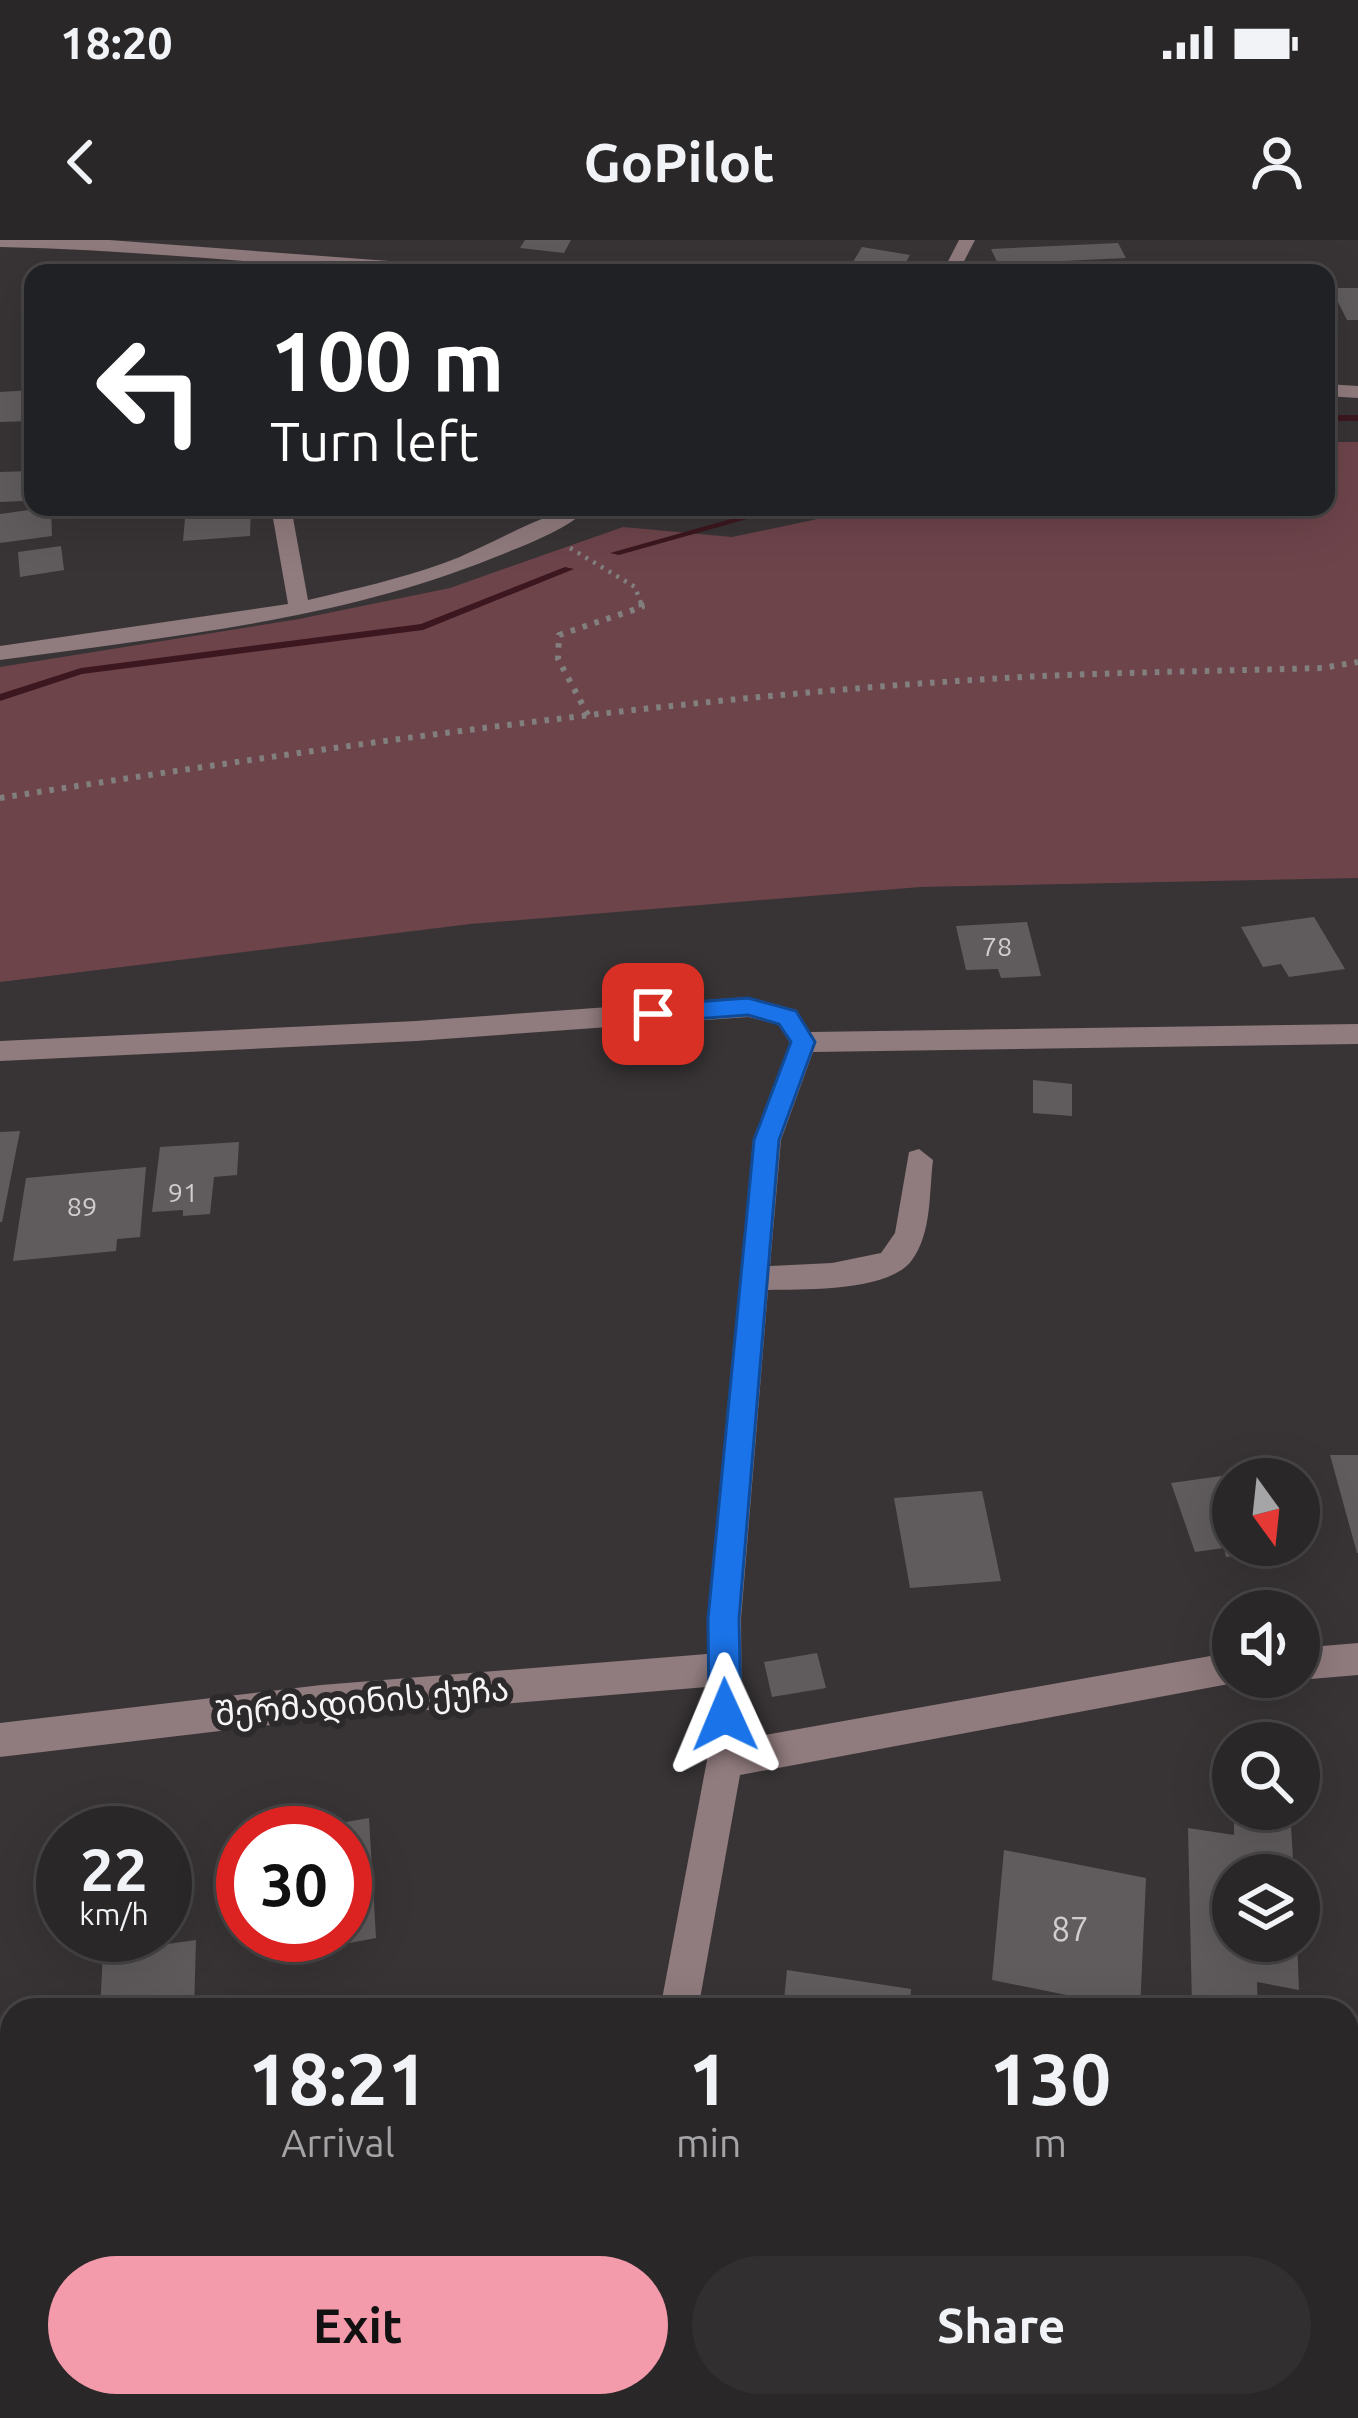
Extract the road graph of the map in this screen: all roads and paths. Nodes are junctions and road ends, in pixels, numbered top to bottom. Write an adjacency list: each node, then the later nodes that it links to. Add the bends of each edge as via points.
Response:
1 (0, 242): 2 (street)
2 (362, 264)
3 (283, 516): 6 (street)
4 (566, 516): 5 (street)
5 (543, 531): 6 (street, via 471,560); 9 (path, via 635,587 642,607 560,635 558,659)
6 (298, 606): 7 (street)
7 (0, 653)
8 (1358, 662): 9 (path, via 1021,677)
9 (589, 716): 10 (path)
10 (0, 798)
11 (1358, 1034): 12 (street)
12 (803, 1042): 13 (street, via 787,1017 748,1007); 15 (street, via 767,1140)
13 (0, 1051)
14 (919, 1160): 15 (street, via 906,1237 890,1263)
15 (754, 1278): 18 (street)
16 (1358, 1658): 17 (street)
17 (1320, 1662)
18 (724, 1669): 20 (street, შერმადინის ქუჩა, via 321,1702); 21 (street)
19 (1212, 1673): 21 (street)
20 (0, 1740)
21 (725, 1760): 22 (street)
22 (682, 1998)

